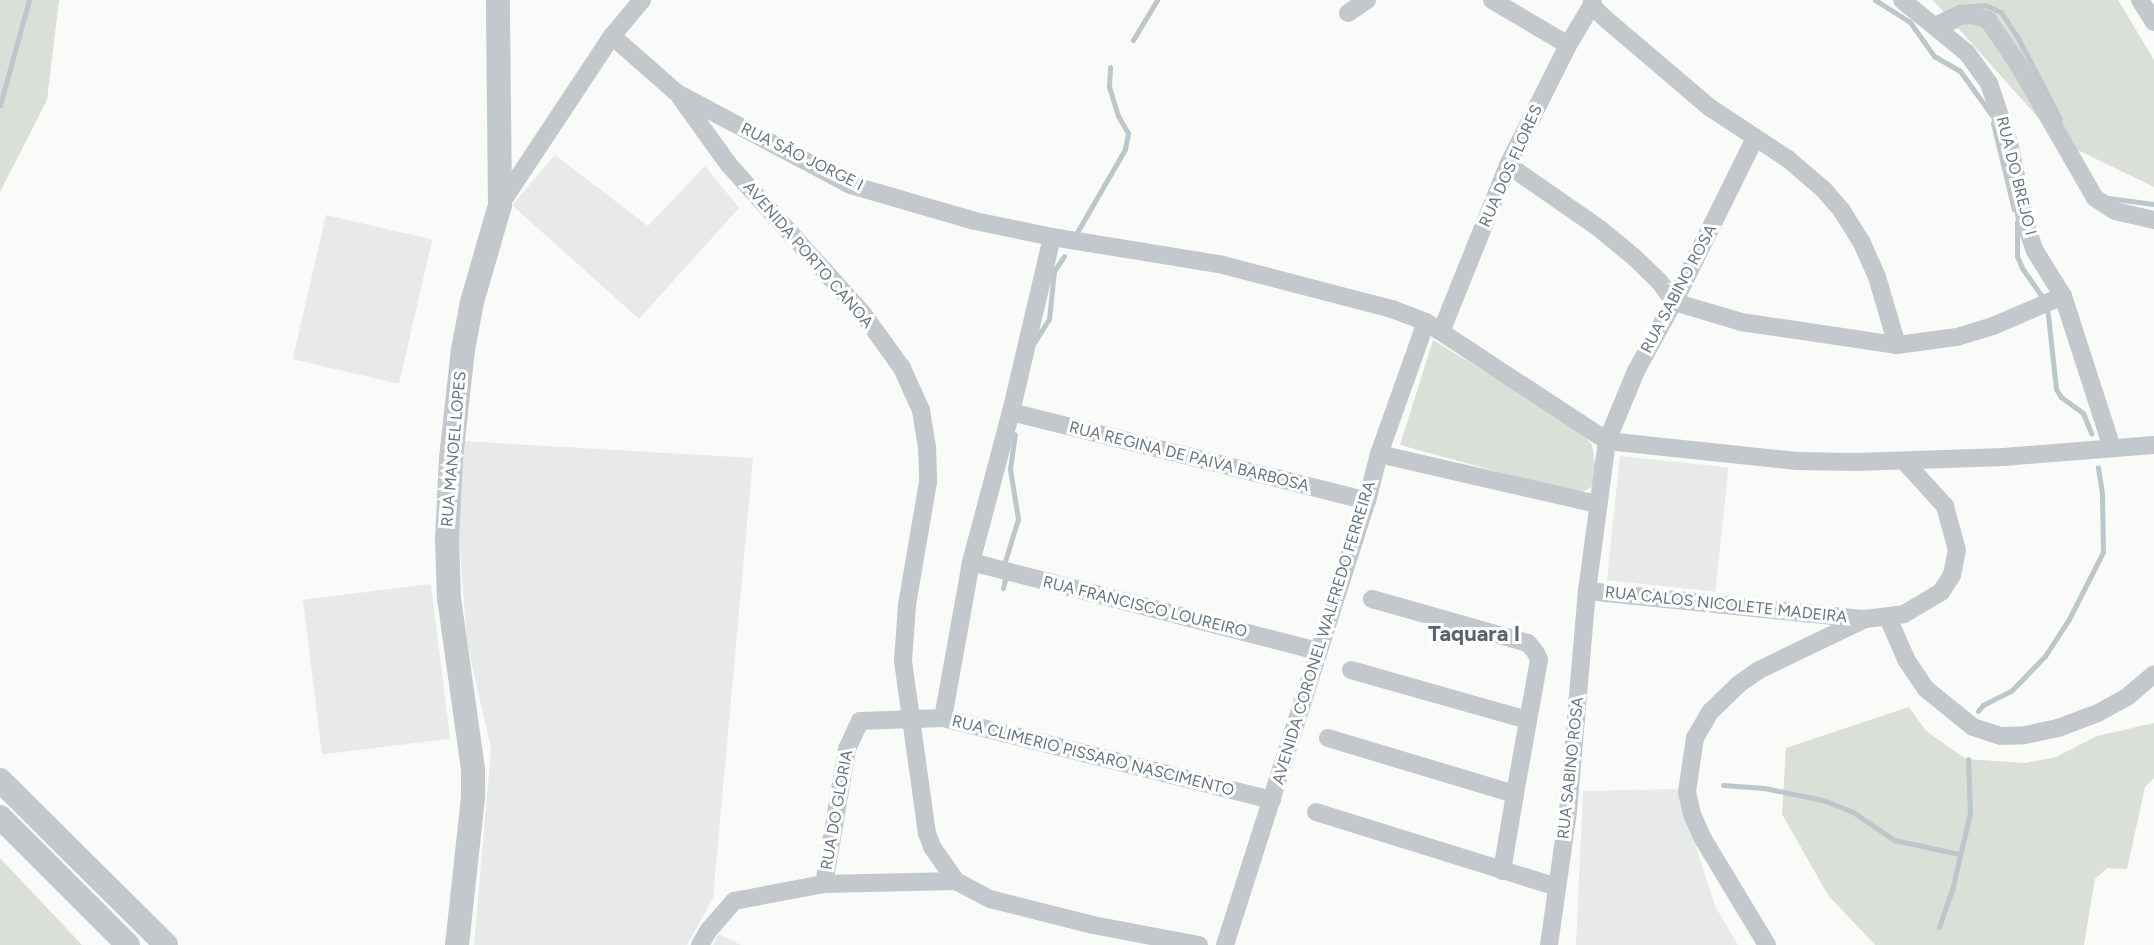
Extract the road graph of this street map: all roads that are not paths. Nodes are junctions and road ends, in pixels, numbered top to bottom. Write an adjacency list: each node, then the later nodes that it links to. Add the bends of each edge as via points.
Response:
1 (498, 0): 16 (street)
2 (642, 0): 11 (street, RUA MANOEL LOPES)
3 (1367, 0): 8 (street)
4 (1492, 0): 12 (street)
5 (1902, 0): 10 (street, RUA DO BREJO I)
6 (2140, 0): 9 (street)
7 (1592, 3): 12 (street, RUA DOS FLORES); 14 (street, via 1709,107)
8 (1348, 13)
9 (2154, 22)
10 (1938, 29): 17 (street, via 1960,16 1988,20 2018,64 2095,198 2115,211); 19 (street, RUA DO BREJO I, via 1967,53 1989,83 2009,142 2026,228 2035,251)
11 (612, 36): 13 (street, RUA SÃO JORGE I); 16 (street, RUA MANOEL LOPES)
12 (1568, 45): 15 (street, RUA DOS FLORES)
13 (677, 93): 18 (street, RUA SÃO JORGE I, via 851,185 975,221); 40 (street, AVENIDA PORTO CANOA, via 729,165 863,314 902,368 921,410 928,482 907,605 903,661)
14 (1755, 138): 20 (street, RUA SABINO ROSA); 22 (street, via 1788,159 1842,211 1877,277)
15 (1508, 165): 20 (street, via 1600,229 1659,281); 21 (street, RUA DOS FLORES)
16 (500, 205): 54 (street, RUA MANOEL LOPES, via 472,302 451,458 449,599 474,769)
17 (2154, 220)
18 (1052, 237): 21 (street, RUA SÃO JORGE I, via 1219,264 1344,294); 23 (street)
19 (2063, 296): 22 (street, via 1957,337); 26 (street, RUA DO BREJO I)
20 (1674, 302): 22 (street, via 1741,322); 24 (street, RUA SABINO ROSA, via 1636,371)
21 (1433, 327): 24 (street, RUA SÃO JORGE I); 27 (street, AVENIDA CORONEL WALFREDO FERREIRA)
22 (1898, 345)
23 (1011, 412): 29 (street, RUA REGINA DE PAIVA BARBOSA); 31 (street)
24 (1607, 441): 28 (street, via 1797,461); 30 (street, RUA SABINO ROSA)
25 (2154, 445): 26 (street)
26 (2112, 448): 28 (street)
27 (1379, 454): 29 (street, AVENIDA CORONEL WALFREDO FERREIRA); 30 (street)
28 (1905, 462): 34 (street, RUA CALOS NICOLETE MADEIRA, via 1945,506 1956,550 1952,575 1941,592 1904,614)
29 (1367, 501): 36 (street, AVENIDA CORONEL WALFREDO FERREIRA)
30 (1598, 504): 32 (street, RUA SABINO ROSA)
31 (971, 562): 36 (street, RUA FRANCISCO LOUREIRO); 39 (street)
32 (1587, 591): 35 (street, RUA CALOS NICOLETE MADEIRA); 51 (street, RUA SABINO ROSA, via 1568,812)
33 (1372, 599): 41 (street, via 1528,644 1539,660)
34 (1888, 618): 35 (street, RUA CALOS NICOLETE MADEIRA); 38 (street, via 1907,661 1926,689 1944,706 1986,733 2025,735 2058,728 2127,697)
35 (1865, 619): 59 (street, via 1752,675 1710,712 1695,738 1687,792 1692,814)
36 (1318, 651): 45 (street, AVENIDA CORONEL WALFREDO FERREIRA)
37 (1351, 670): 41 (street)
38 (2154, 674)
39 (943, 718): 40 (street, RUA CLIMERIO PISSARO NASCIMENTO); 45 (street, RUA CLIMERIO PISSARO NASCIMENTO)
40 (913, 720): 49 (street, AVENIDA PORTO CANOA, via 927,833 932,848); 50 (street, RUA DO GLORIA, via 860,721 847,749)
41 (1528, 720): 44 (street)
42 (1328, 738): 44 (street)
43 (0, 780): 53 (street)
44 (1515, 794): 48 (street)
45 (1272, 800): 57 (street, AVENIDA CORONEL WALFREDO FERREIRA)
46 (1316, 812): 48 (street)
47 (0, 816): 52 (street)
48 (1502, 871): 51 (street)
49 (956, 881): 50 (street); 56 (street, via 990,899 1019,908)
50 (824, 884): 55 (street, via 734,901)
51 (1557, 887): 58 (street, RUA SABINO ROSA)
52 (128, 945)
53 (166, 945)
54 (457, 945)
55 (700, 945)
56 (1199, 945)
57 (1225, 945)
58 (1549, 945)
59 (1767, 945)

